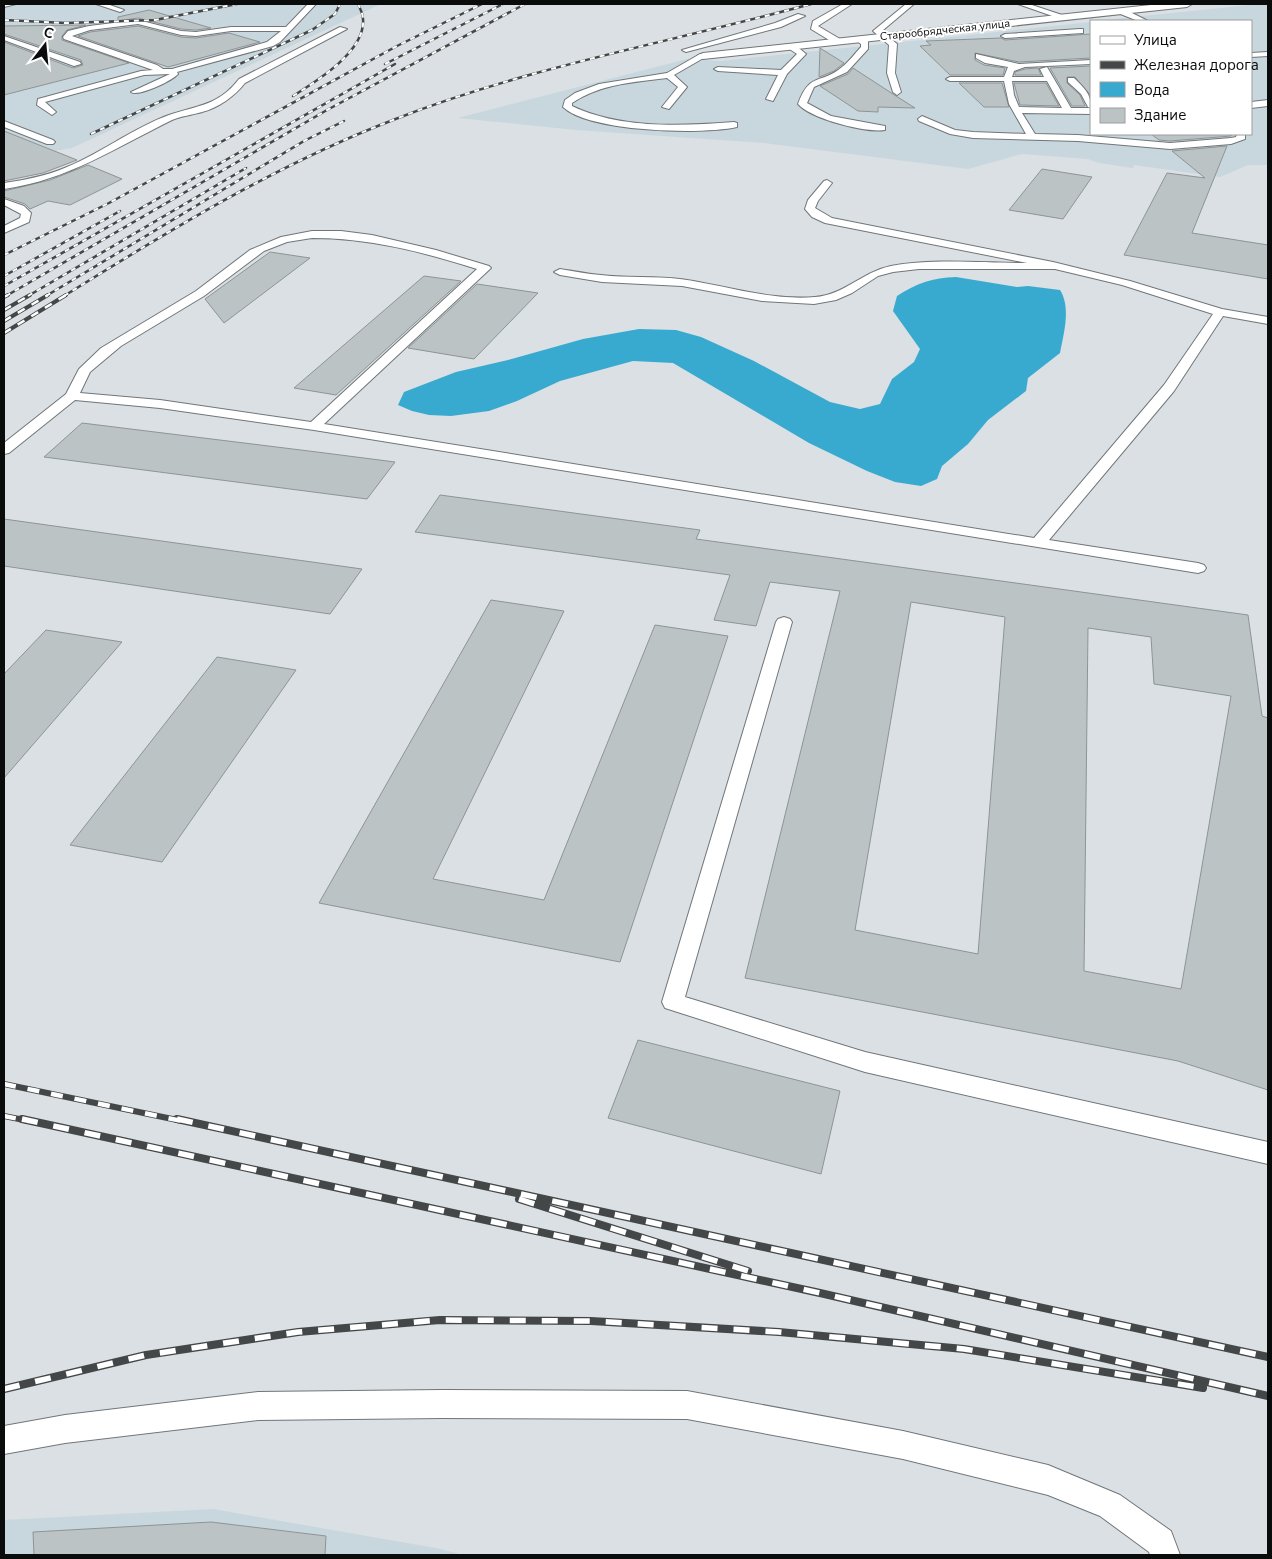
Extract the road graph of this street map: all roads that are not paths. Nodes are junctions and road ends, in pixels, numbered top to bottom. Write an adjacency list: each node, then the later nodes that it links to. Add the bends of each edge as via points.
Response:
1 (10, 4): 8 (lane)
2 (100, 4): 9 (lane)
3 (312, 4): 16 (lane)
4 (848, 4): 18 (lane, via 816,23)
5 (910, 4): 20 (lane, via 878,28)
6 (1022, 4): 12 (lane)
7 (1179, 4): 10 (street, Старообрядческая улица)
8 (4, 6)
9 (120, 10)
10 (1121, 11): 12 (street, Старообрядческая улица); 14 (lane)
11 (801, 16): 15 (lane)
12 (1064, 17): 13 (street, Старообрядческая улица)
13 (1051, 18): 19 (lane, via 1084,31); 20 (street, Старообрядческая улица)
14 (1142, 20)
15 (778, 25): 18 (lane); 25 (lane)
16 (288, 29): 35 (lane, via 230,29 196,34 138,22 89,28 67,37 154,66); 36 (lane, via 270,44)
17 (343, 29): 63 (lane, via 242,81 221,100 201,110 172,117 70,169 35,181)
18 (817, 30): 23 (lane)
19 (1005, 36)
20 (883, 37): 22 (street, Старообрядческая улица); 44 (lane, via 893,44 891,73)
21 (4, 38): 31 (lane)
22 (858, 39): 23 (street, Старообрядческая улица); 57 (lane, via 865,43 865,47 844,70 811,85 802,104 814,113)
23 (837, 41): 24 (street, Старообрядческая улица)
24 (791, 46): 28 (street, Старообрядческая улица); 37 (lane, via 802,54)
25 (686, 50)
26 (1268, 54): 27 (lane)
27 (1252, 55)
28 (703, 56): 38 (lane)
29 (979, 56): 33 (lane)
30 (1090, 62): 32 (lane)
31 (77, 64)
32 (1040, 64): 33 (lane); 41 (lane)
33 (1016, 66): 40 (lane, via 1010,69)
34 (718, 69): 37 (lane)
35 (160, 71): 36 (lane); 53 (lane, via 41,101 41,105)
36 (172, 71): 43 (lane, via 174,74 170,78)
37 (783, 73): 45 (lane)
38 (669, 75): 49 (lane, via 683,87); 56 (lane, via 626,80 584,92 568,102 567,107 588,116 628,123 700,128)
39 (950, 79): 40 (lane)
40 (1007, 79): 41 (lane); 50 (lane, via 1010,97)
41 (1050, 79): 51 (lane)
42 (1071, 80): 46 (lane)
43 (135, 92)
44 (898, 92)
45 (770, 99)
46 (1090, 103)
47 (1268, 103): 48 (lane)
48 (1252, 105)
49 (666, 107)
50 (1017, 110): 51 (lane); 59 (lane)
51 (1068, 110): 52 (lane)
52 (1090, 111)
53 (52, 112)
54 (922, 119): 59 (lane, via 953,132)
55 (4, 124): 61 (lane)
56 (734, 125)
57 (882, 128)
58 (1241, 135): 60 (lane, via 1240,139 1231,141 1186,146)
59 (1032, 137): 60 (lane)
60 (1114, 137)
61 (50, 142)
62 (827, 182): 66 (lane, via 810,209 829,221)
63 (4, 186)
64 (4, 202): 65 (lane, via 26,213 25,220)
65 (4, 230)
66 (1053, 266): 67 (lane, via 892,268 874,274 832,298 814,302 762,298 682,283 602,279); 68 (lane, via 1128,284)
67 (560, 272)
68 (1220, 312): 69 (lane); 73 (lane, via 1169,388)
69 (1268, 320)
70 (72, 396): 71 (lane, via 160,404); 71 (lane, via 84,371 109,347 173,311 253,253 276,241 300,235 326,234 362,238 414,246 485,268); 72 (lane)
71 (314, 426): 73 (lane)
72 (4, 450)
73 (1038, 543): 74 (lane)
74 (1198, 568)
75 (784, 622): 76 (lane, via 673,1002 865,1062)
76 (1268, 1153)
77 (4, 1440): 78 (lane, via 65,1429 258,1406 687,1405 903,1444 1048,1480 1110,1505 1160,1542)
78 (1165, 1555)

